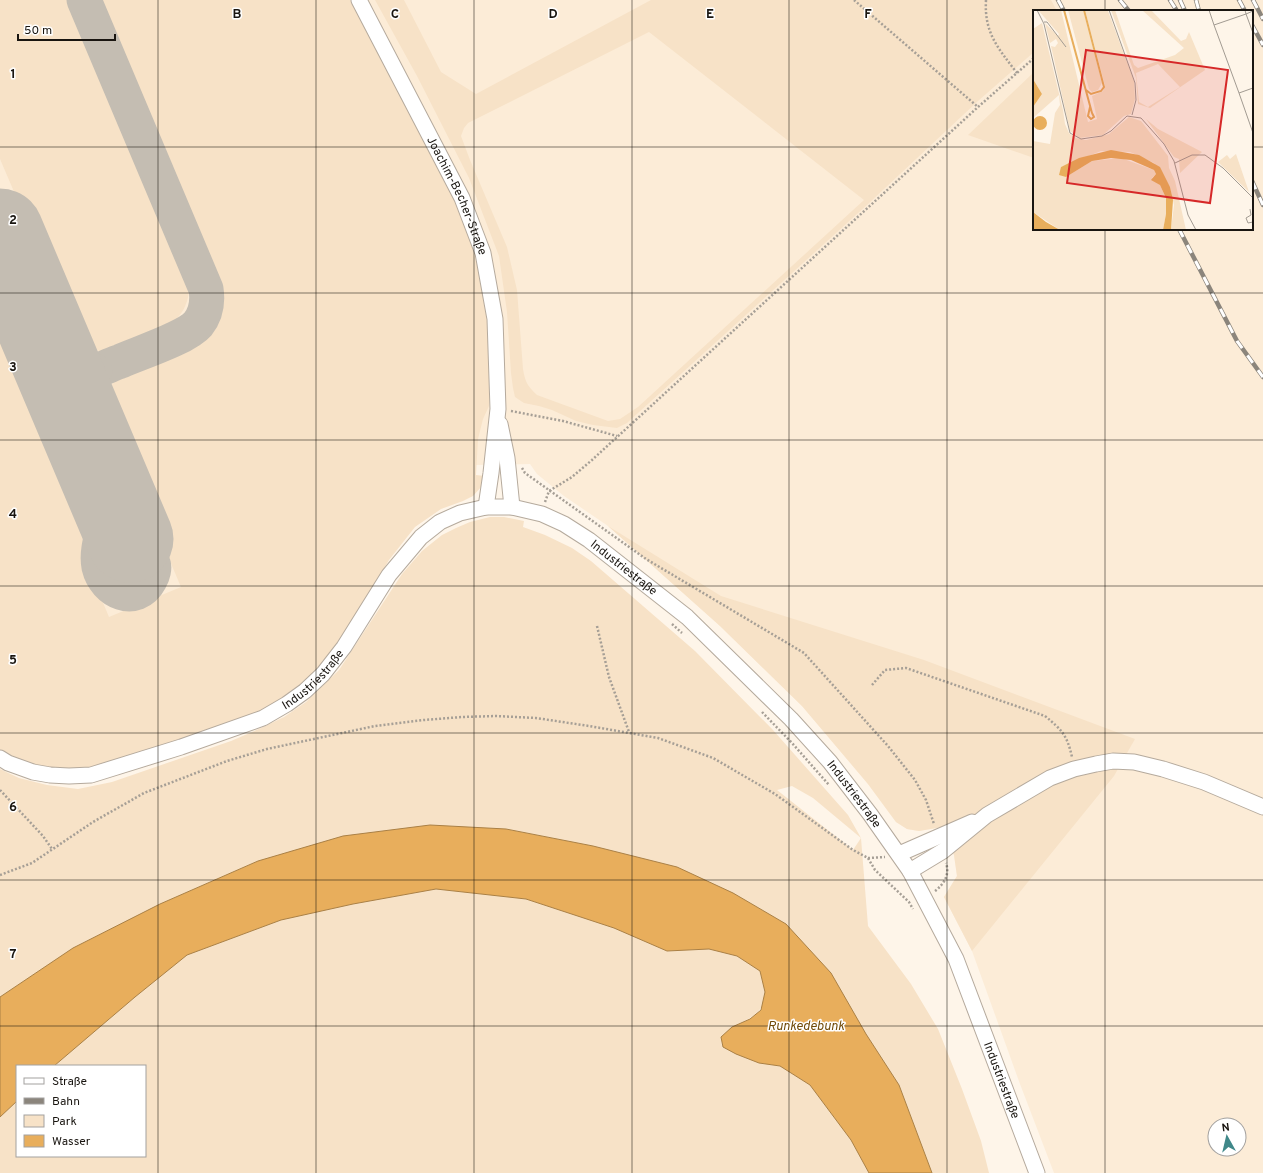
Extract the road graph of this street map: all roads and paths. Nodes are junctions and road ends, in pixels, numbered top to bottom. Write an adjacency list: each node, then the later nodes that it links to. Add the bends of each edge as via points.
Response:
1 (359, 0): 7 (street, Joachim-Becher-Straße, via 462,198 483,253 495,319)
2 (854, 0): 6 (path)
3 (986, 0): 5 (path, via 986,19 993,42)
4 (1033, 59): 5 (path)
5 (1017, 73): 6 (path)
6 (978, 107): 8 (path)
7 (498, 409): 8 (path, via 563,421); 11 (street, Joachim-Becher-Straße); 12 (street, Joachim-Becher-Straße)
8 (618, 436): 10 (path, via 572,477)
9 (525, 473): 10 (path)
10 (550, 491): 25 (path, via 646,559 804,654 916,780)
11 (486, 507): 12 (street, Industriestraße); 19 (street, Industriestraße, via 460,513 440,522 422,537 389,575 344,647 323,674 305,691 263,718 91,775 69,776 33,772)
12 (512, 507): 29 (street, Industriestraße, via 542,514 564,524 589,540 688,617 791,719 830,762)
13 (666, 619): 15 (path)
14 (597, 626): 18 (path, via 609,677)
15 (684, 635)
16 (872, 685): 20 (path, via 885,670 906,668 1045,716 1061,729 1069,745)
17 (761, 711): 22 (path)
18 (629, 733): 26 (path, via 536,718 496,716 375,726 267,750 185,776 144,793); 34 (path, via 658,738 713,758 775,794 868,858 876,870)
19 (0, 758)
20 (1074, 769): 23 (street, via 1113,761 1134,762 1204,782); 24 (street, via 1050,778)
21 (0, 790): 26 (path)
22 (833, 790)
23 (1263, 807)
24 (987, 816): 25 (street); 27 (street)
25 (938, 836): 29 (street)
26 (52, 849): 32 (path, via 32,863)
27 (943, 851): 31 (street); 33 (path, via 948,868 947,876 940,887)
28 (880, 852): 30 (path)
29 (899, 854): 31 (street, Industriestraße)
30 (883, 858)
31 (910, 871): 33 (street, Industriestraße)
32 (0, 875)
33 (924, 896): 34 (path); 36 (street, Industriestraße, via 956,959)
34 (908, 902): 35 (path)
35 (916, 912)
36 (1037, 1173)

